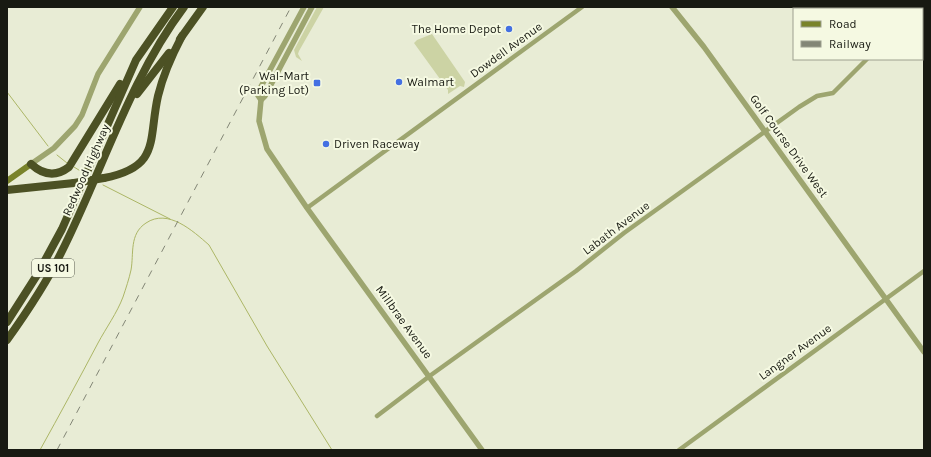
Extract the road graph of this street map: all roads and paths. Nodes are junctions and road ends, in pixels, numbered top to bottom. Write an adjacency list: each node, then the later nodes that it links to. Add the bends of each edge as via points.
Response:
1 (140, 7): 15 (street, via 98,74 75,126 54,148)
2 (173, 7): 10 (highway, Redwood Highway / US 101)
3 (184, 7): 13 (highway, Redwood Highway / US 101, via 155,51)
4 (203, 7): 9 (highway)
5 (304, 7): 12 (street, Millbrae Avenue, via 258,94)
6 (312, 7): 12 (street, via 266,96)
7 (582, 7): 18 (street, Dowdell Avenue)
8 (672, 7): 14 (street, Golf Course Drive West)
9 (182, 36): 13 (highway); 17 (highway, bridge, via 170,59 160,90 149,151 132,169 118,176)
10 (136, 60): 15 (highway, via 64,171 45,173); 21 (highway, Redwood Highway / US 101, via 62,229)
11 (866, 60): 14 (street, Labath Avenue, via 832,92 810,100)
12 (260, 100): 18 (street, Millbrae Avenue, via 259,121 267,149)
13 (130, 103): 22 (highway, Redwood Highway / US 101, via 61,254 36,299)
14 (766, 132): 20 (street, Golf Course Drive West); 24 (street, Labath Avenue)
15 (31, 164): 16 (main road)
16 (7, 181)
17 (7, 190)
18 (307, 208): 24 (street, Millbrae Avenue)
19 (924, 271): 20 (street, Langner Avenue)
20 (886, 299): 23 (street, Golf Course Drive West); 27 (street, Langner Avenue)
21 (7, 322)
22 (7, 340)
23 (924, 352)
24 (429, 376): 25 (street, Labath Avenue); 26 (street, Millbrae Avenue)
25 (377, 416)
26 (482, 450)
27 (679, 450)

